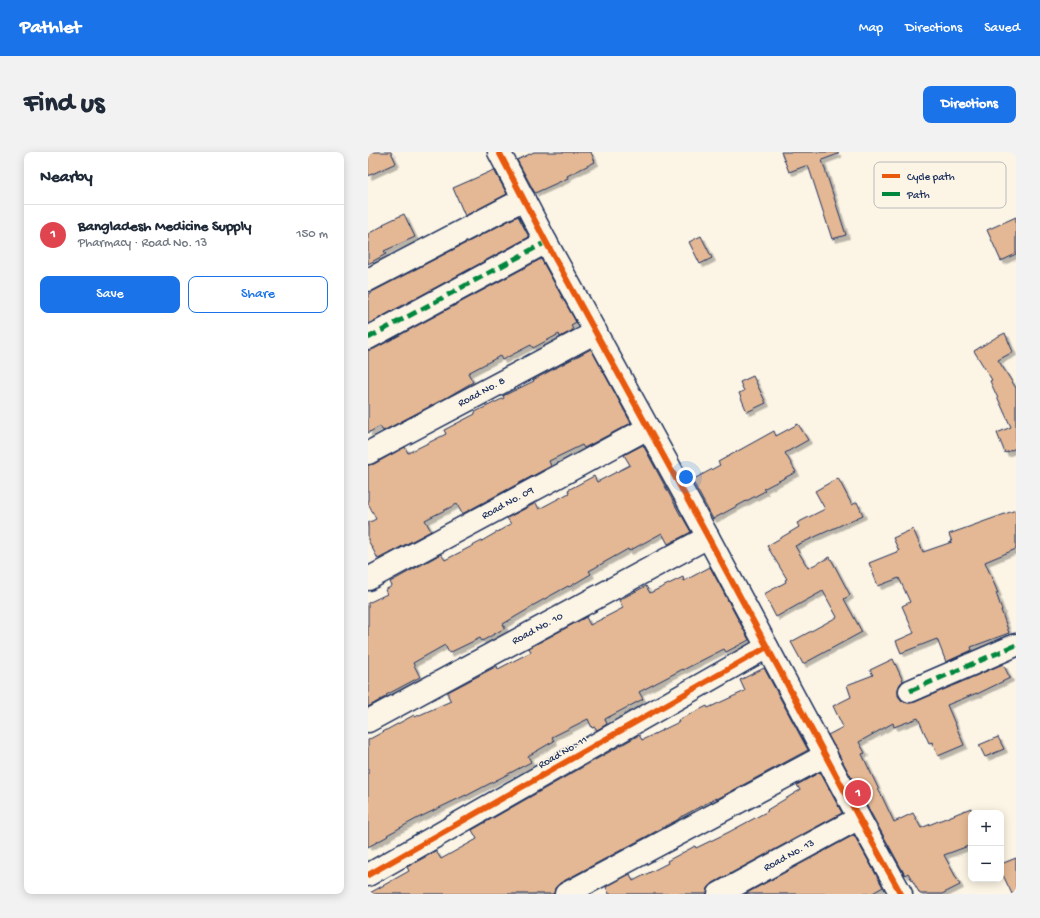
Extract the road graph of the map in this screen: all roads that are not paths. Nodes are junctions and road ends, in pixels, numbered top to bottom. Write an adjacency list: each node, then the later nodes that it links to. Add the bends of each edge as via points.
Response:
1 (500, 152): 2 (street)
2 (524, 199): 3 (street); 4 (street)
3 (546, 242): 5 (street); 6 (street)
4 (368, 280)
5 (596, 332): 7 (street); 8 (street, Road No. 8)
6 (368, 338)
7 (648, 428): 9 (street); 10 (street, Road No. 09)
8 (368, 453)
9 (708, 537): 12 (street); 14 (street, Road No. 10)
10 (368, 579)
11 (1016, 645): 13 (street)
12 (767, 647): 15 (street); 17 (street, Road No. 11)
13 (910, 691)
14 (368, 721)
15 (826, 755): 16 (street); 19 (street)
16 (859, 818): 18 (street); 20 (street, Road No. 13)
17 (368, 875)
18 (897, 893)
19 (566, 894)
20 (719, 894)

